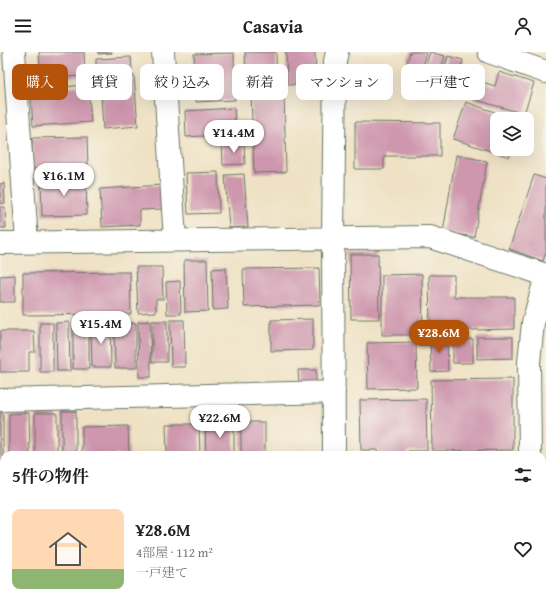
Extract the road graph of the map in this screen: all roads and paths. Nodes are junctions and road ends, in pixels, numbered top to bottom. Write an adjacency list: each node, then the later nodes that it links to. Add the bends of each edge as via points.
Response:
1 (14, 52): 10 (street)
2 (163, 52): 9 (street)
3 (337, 52): 8 (street)
4 (489, 52): 7 (street)
5 (528, 52): 6 (street)
6 (546, 59)
7 (546, 72)
8 (333, 239): 9 (street); 12 (street, via 430,237); 13 (street)
9 (175, 240): 10 (street)
10 (27, 242): 11 (street)
11 (0, 243)
12 (546, 275): 16 (street, via 534,323 529,362)
13 (334, 392): 14 (street); 15 (street)
14 (0, 400)
15 (334, 451)
16 (530, 451)

